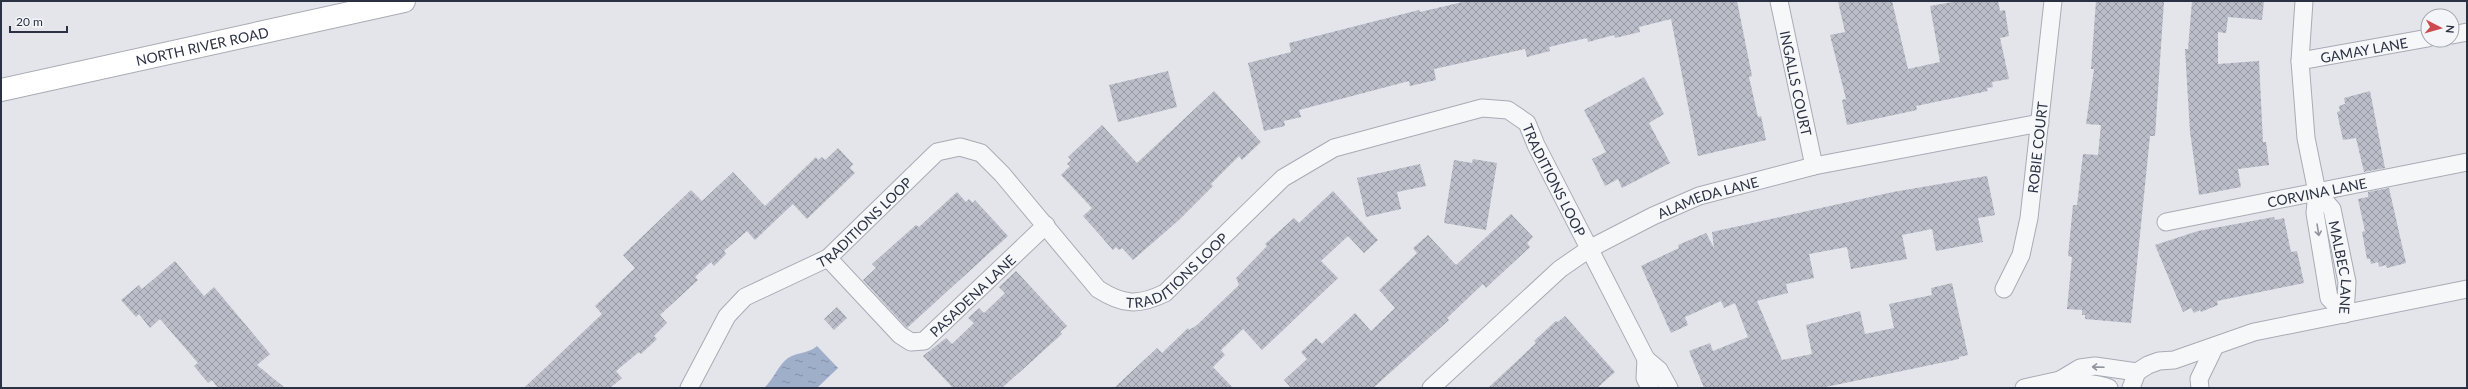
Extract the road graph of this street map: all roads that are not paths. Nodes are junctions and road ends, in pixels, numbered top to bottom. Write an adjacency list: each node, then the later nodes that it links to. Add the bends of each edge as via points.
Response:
1 (404, 1): 7 (main road, NORTH RIVER ROAD)
2 (1779, 1): 10 (street, INGALLS COURT)
3 (2053, 1): 8 (street, ROBIE COURT)
4 (2304, 1): 6 (street, MALBEC LANE)
5 (2420, 39): 6 (street, GAMAY LANE)
6 (2300, 61): 11 (street, MALBEC LANE, via 2306,138)
7 (1, 90)
8 (2040, 123): 10 (street, ALAMEDA LANE); 16 (street, ROBIE COURT, via 2030,218 2020,255)
9 (2467, 162): 11 (street, CORVINA LANE)
10 (1814, 166): 14 (street, ALAMEDA LANE, via 1699,196)
11 (2317, 192): 12 (street, CORVINA LANE); 18 (street, MALBEC LANE, via 2332,209 2347,282)
12 (2166, 222)
13 (1046, 225): 14 (street, TRADITIONS LOOP, via 1098,289 1116,300 1150,300 1165,293 1284,178 1334,148 1482,108 1508,110 1527,123); 15 (street, TRADITIONS LOOP, via 981,153 960,147 937,152); 15 (street, PASADENA LANE, via 924,341 911,342 900,335)
14 (1589, 249): 20 (street, TRADITIONS LOOP); 26 (street, ALAMEDA LANE, via 1560,270)
15 (828, 258): 25 (street, TRADITIONS LOOP, via 746,297 728,316)
16 (2004, 289)
17 (2467, 289): 18 (street)
18 (2345, 314): 19 (street, via 2254,332)
19 (2215, 346): 21 (street); 24 (street)
20 (1646, 359): 27 (street, TRADITIONS LOOP, via 1645,378); 28 (street, TRADITIONS LOOP, via 1659,370)
21 (2174, 360): 22 (street, via 2159,361); 24 (street, via 2190,369)
22 (2137, 372): 23 (street, one-way to 23, via 2110,367 2087,367 2080,368); 31 (street)
23 (2060, 380): 29 (street); 30 (street, via 2099,384)
24 (2199, 383)
25 (689, 388)
26 (1431, 388)
27 (1650, 388)
28 (1669, 388)
29 (2024, 388)
30 (2109, 388)
31 (2131, 388)

